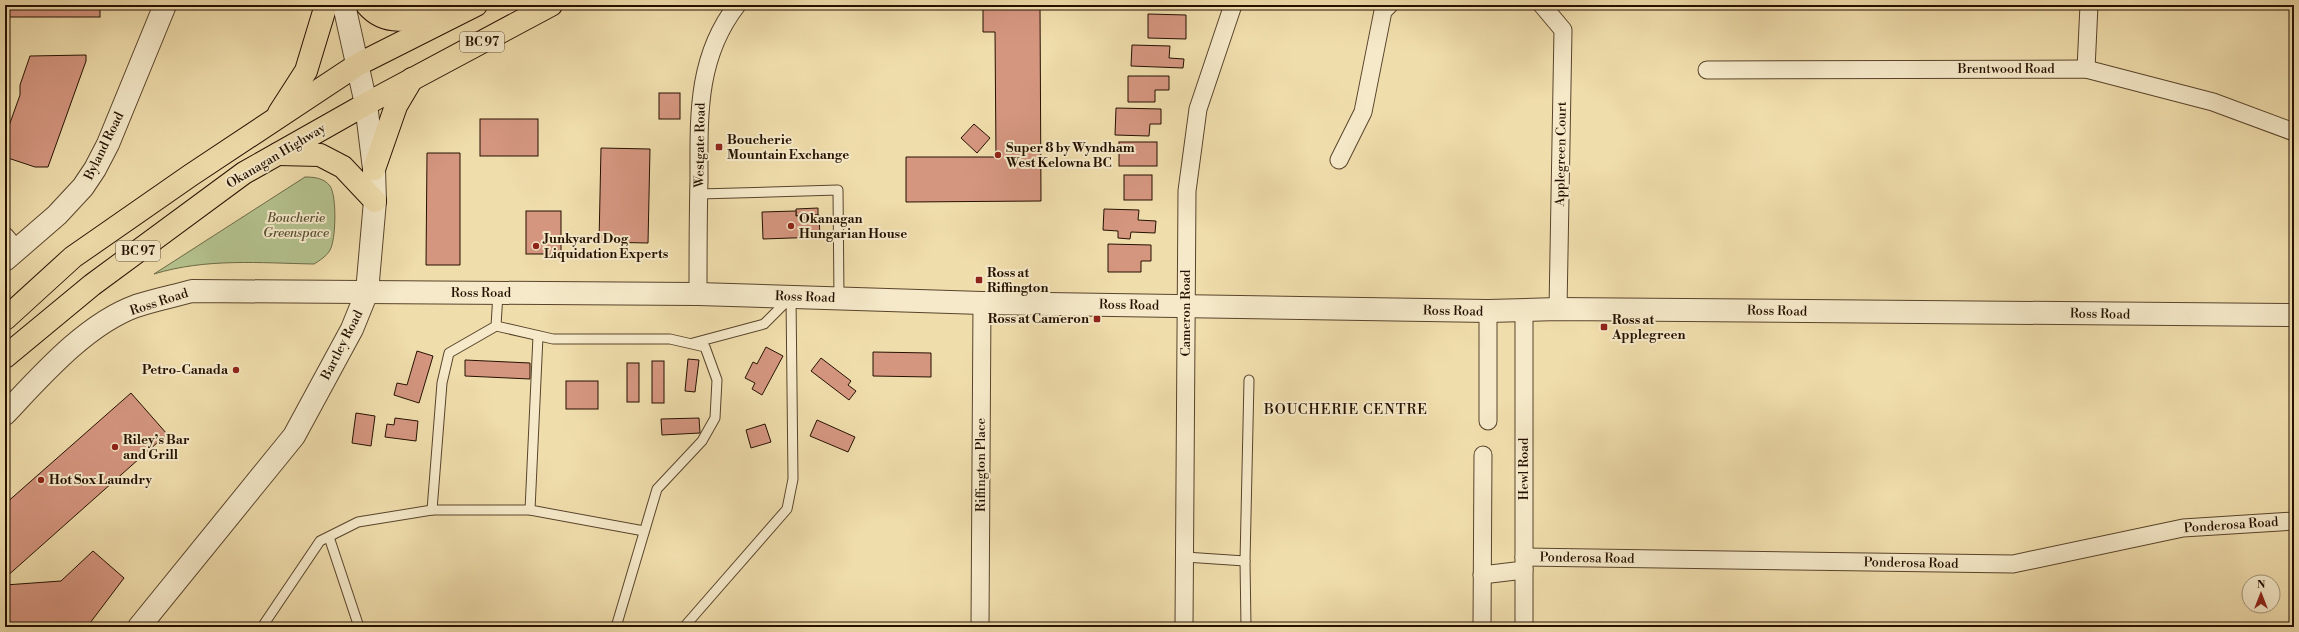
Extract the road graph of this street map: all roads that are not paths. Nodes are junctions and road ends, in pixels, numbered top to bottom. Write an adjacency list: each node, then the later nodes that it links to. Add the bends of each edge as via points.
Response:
1 (165, 5): 25 (street, Byland Road, via 108,144 95,169 83,187 57,215)
2 (326, 5): 18 (highway, via 306,71)
3 (344, 5): 13 (street, Bartley Road)
4 (367, 5): 5 (highway, via 385,18 404,21)
5 (468, 5)
6 (476, 5): 13 (highway, BC 97)
7 (551, 5): 16 (highway, Okanagan Highway / BC 97)
8 (737, 5): 23 (street, Westgate Road, via 718,37 706,69 700,105)
9 (1233, 5): 32 (street, Cameron Road, via 1198,109 1187,191)
10 (1389, 5): 21 (street, via 1383,11 1363,112)
11 (1542, 5): 33 (street, Applegreen Court, via 1563,30)
12 (2089, 5): 14 (street)
13 (357, 65): 17 (street, Bartley Road); 18 (highway, BC 97)
14 (2086, 69): 15 (street, Brentwood Road); 19 (street, Brentwood Road, via 2213,102)
15 (1707, 70)
16 (412, 79): 17 (highway, Okanagan Highway / BC 97); 22 (highway, via 393,114)
17 (366, 104): 20 (highway, Okanagan Highway / BC 97); 22 (street, Bartley Road)
18 (274, 120): 37 (highway, BC 97, via 73,257)
19 (2294, 132)
20 (277, 154): 24 (highway, via 320,155 342,167); 41 (highway, Okanagan Highway / BC 97, via 244,173 92,285)
21 (1340, 160)
22 (374, 169): 24 (street, Bartley Road)
23 (699, 194): 28 (street, Westgate Road); 30 (lane, via 838,190)
24 (375, 201): 26 (street, Bartley Road)
25 (9, 249)
26 (367, 292): 27 (street, Ross Road); 43 (street, Ross Road, via 192,291 135,307 96,328 62,356); 55 (street, Bartley Road, via 352,330 294,436)
27 (498, 293): 28 (street, Ross Road); 38 (lane)
28 (698, 294): 29 (street, Ross Road)
29 (791, 297): 30 (street, Ross Road); 40 (lane, via 764,324); 59 (lane, via 793,479 787,509)
30 (839, 299): 31 (street, Ross Road)
31 (982, 304): 32 (street, Ross Road); 60 (street, Riffington Place)
32 (1186, 306): 34 (street, Ross Road); 51 (street, Cameron Road)
33 (1558, 309): 35 (street, Ross Road); 36 (street, Ross Road)
34 (1488, 311): 35 (street, Ross Road); 44 (street)
35 (1524, 311): 53 (street, Hewl Road)
36 (2294, 315)
37 (5, 319)
38 (496, 326): 39 (lane); 46 (lane, via 449,353 442,383)
39 (538, 336): 40 (lane, via 554,340 670,339); 47 (lane)
40 (691, 344): 49 (lane, via 705,347 717,380 716,418 702,441 657,489)
41 (5, 357)
42 (1248, 380): 52 (lane)
43 (5, 414)
44 (1488, 421)
45 (1483, 455): 54 (street)
46 (432, 510): 47 (lane); 50 (lane, via 358,522)
47 (530, 510): 49 (lane)
48 (2294, 521): 53 (street, Ponderosa Road, via 2183,528 2013,564)
49 (644, 531): 58 (lane)
50 (329, 537): 56 (lane, via 320,541); 57 (lane)
51 (1185, 557): 52 (lane); 61 (street, Cameron Road)
52 (1245, 561): 62 (lane)
53 (1524, 563): 54 (street, Ponderosa Road); 64 (street, Hewl Road)
54 (1482, 575): 63 (street)
55 (139, 627)
56 (262, 627)
57 (359, 627)
58 (616, 627)
59 (684, 627)
60 (980, 627)
61 (1184, 627)
62 (1246, 627)
63 (1482, 627)
64 (1524, 627)

